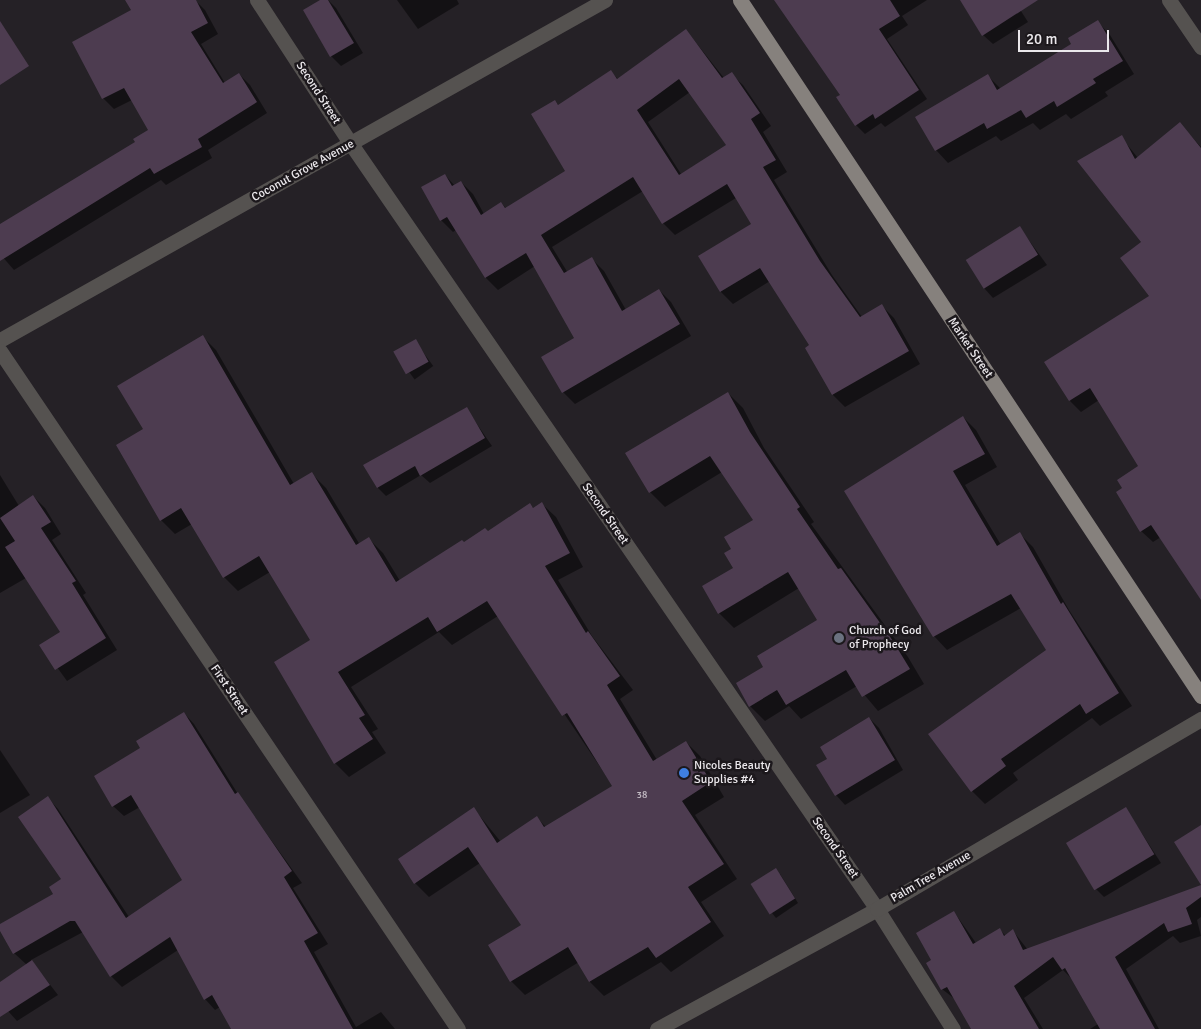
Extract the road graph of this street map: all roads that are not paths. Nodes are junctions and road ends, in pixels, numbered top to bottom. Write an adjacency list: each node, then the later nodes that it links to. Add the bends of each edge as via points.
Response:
1 (257, 0): 6 (street, Second Street)
2 (605, 0): 6 (street, Coconut Grove Avenue)
3 (740, 0): 9 (main road, Market Street)
4 (1169, 0): 5 (street)
5 (1201, 47)
6 (351, 144): 7 (street, Coconut Grove Avenue); 11 (street, Second Street)
7 (0, 340)
8 (0, 351): 12 (street, First Street)
9 (1201, 696)
10 (1201, 720): 11 (street, Palm Tree Avenue)
11 (877, 909): 13 (street, Palm Tree Avenue); 14 (street, Second Street)
12 (458, 1029)
13 (657, 1029)
14 (953, 1029)

